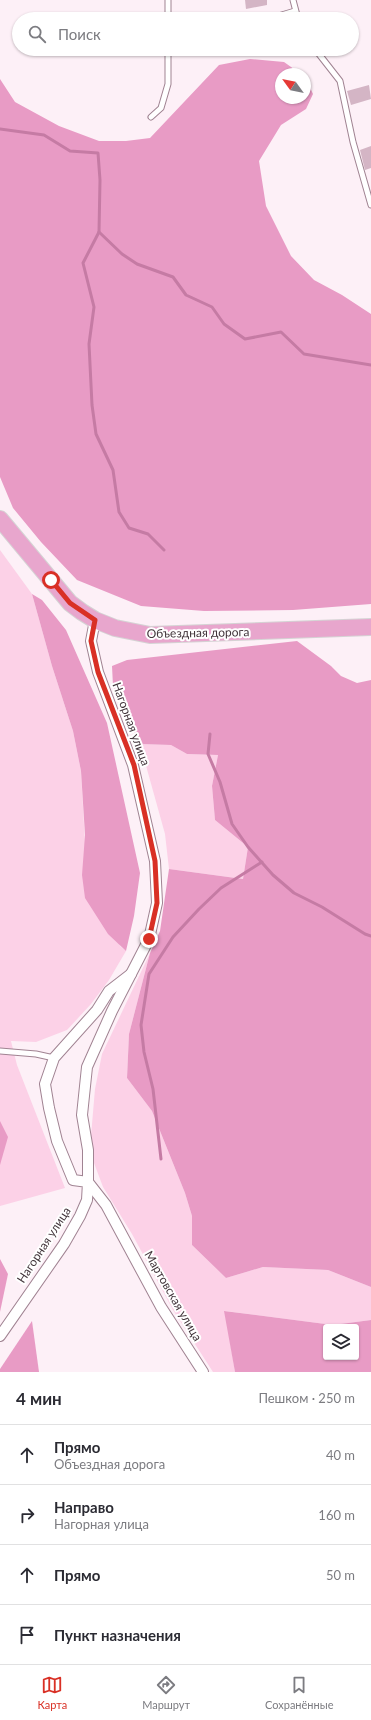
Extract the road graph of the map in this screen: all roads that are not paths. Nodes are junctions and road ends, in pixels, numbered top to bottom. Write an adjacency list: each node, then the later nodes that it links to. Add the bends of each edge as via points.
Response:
1 (168, 0): 3 (lane)
2 (293, 0): 4 (lane)
3 (168, 12)
4 (295, 12)
5 (168, 56): 7 (lane, via 168,84 161,108)
6 (320, 56): 8 (lane, via 340,81 353,142)
7 (151, 117)
8 (371, 205)
9 (0, 519): 10 (main road, Объездная дорога, via 70,603)
10 (95, 620): 11 (main road, Объездная дорога, via 115,628 150,635); 12 (street, Нагорная улица, via 91,641 98,672 134,765 155,861 157,903 149,939)
11 (371, 627)
12 (134, 972): 14 (street, via 109,991 97,1010); 15 (street, Нагорная улица, via 112,1011 87,1067 82,1115 88,1150)
13 (0, 1051): 14 (lane)
14 (54, 1058): 15 (street, via 45,1084 58,1141 73,1180)
15 (88, 1182): 16 (street, Нагорная улица, via 87,1200 80,1216 64,1244); 17 (street, Мартовская улица, via 106,1205 161,1307)
16 (0, 1336)
17 (203, 1372)

